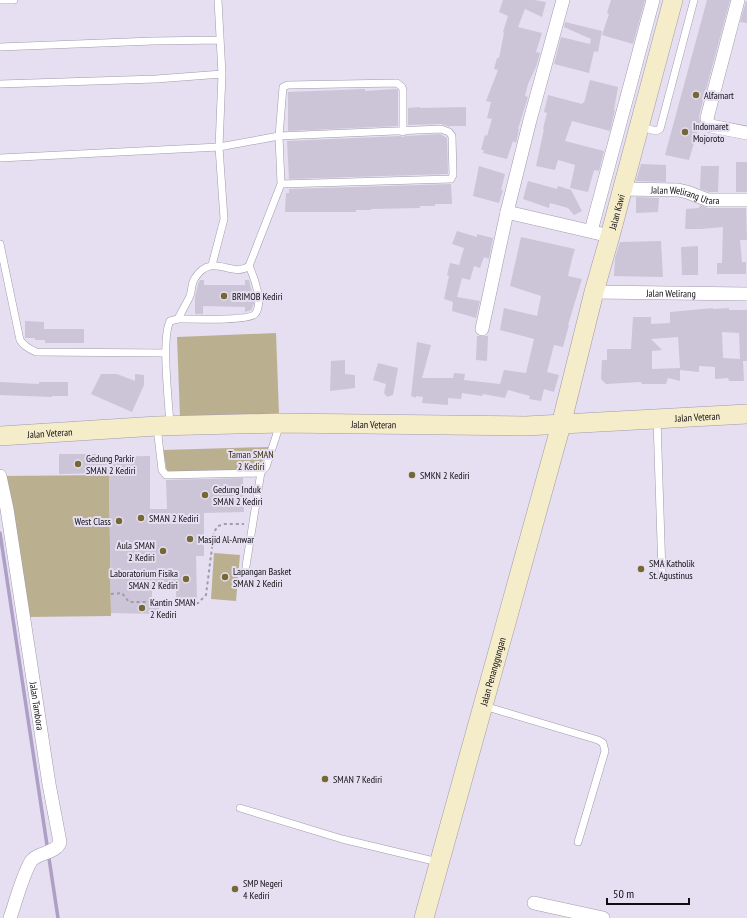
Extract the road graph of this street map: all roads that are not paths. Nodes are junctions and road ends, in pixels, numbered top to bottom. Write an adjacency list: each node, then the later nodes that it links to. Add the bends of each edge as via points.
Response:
1 (0, 0): 2 (lane)
2 (14, 0)
3 (218, 0): 9 (lane)
4 (563, 0): 22 (street)
5 (653, 0): 23 (street)
6 (673, 0): 13 (main road, Jalan Kawi)
7 (694, 0): 13 (lane, via 660,129 656,131)
8 (738, 0): 15 (street, via 707,118 712,126)
9 (220, 40): 10 (lane); 11 (lane)
10 (0, 47)
11 (222, 74): 12 (lane, via 156,79); 17 (lane)
12 (0, 84)
13 (639, 127): 20 (main road, Jalan Kawi)
14 (403, 132): 16 (lane); 16 (lane, via 403,90 397,84 288,86 282,90); 19 (lane, via 441,129 449,132 452,136 452,178)
15 (747, 133)
16 (279, 136): 17 (lane); 19 (lane)
17 (219, 147): 18 (lane); 26 (lane, via 224,219)
18 (0, 158)
19 (281, 184): 27 (lane)
20 (623, 189): 21 (street, Jalan Welirang Utara, via 678,190 708,200); 24 (main road, Jalan Kawi)
21 (747, 200)
22 (507, 212): 23 (street); 31 (street)
23 (591, 231): 24 (street)
24 (610, 236): 28 (main road, Jalan Kawi)
25 (0, 244): 32 (lane, via 20,340 30,350)
26 (212, 265): 27 (lane, via 242,270); 30 (lane, via 202,270 194,280)
27 (249, 266): 30 (lane, via 258,295 258,307 251,317)
28 (594, 292): 29 (street, Jalan Welirang); 36 (main road, Jalan Kawi)
29 (747, 294)
30 (178, 319): 32 (lane, via 170,322 166,328)
31 (482, 328)
32 (166, 353): 37 (lane)
33 (747, 414): 34 (main road, Jalan Veteran)
34 (657, 419): 36 (main road, Jalan Veteran); 42 (lane)
35 (280, 423): 36 (main road, Jalan Veteran); 37 (main road, Jalan Veteran); 39 (lane, via 266,467)
36 (561, 425): 43 (main road, Jalan Penanggungan)
37 (163, 426): 38 (main road, Jalan Veteran); 39 (lane, via 162,470 166,475)
38 (0, 436)
39 (261, 472): 41 (lane)
40 (0, 476): 48 (street, Jalan Tambora, via 60,842 58,846 29,865)
41 (246, 566)
42 (662, 573)
43 (483, 706): 45 (lane, via 603,743 605,751); 46 (main road, Jalan Penanggungan)
44 (240, 808): 46 (lane, via 342,839)
45 (578, 842)
46 (439, 862): 49 (main road, Jalan Penanggungan)
47 (534, 903): 50 (street)
48 (10, 918)
49 (424, 918)
50 (603, 918)

